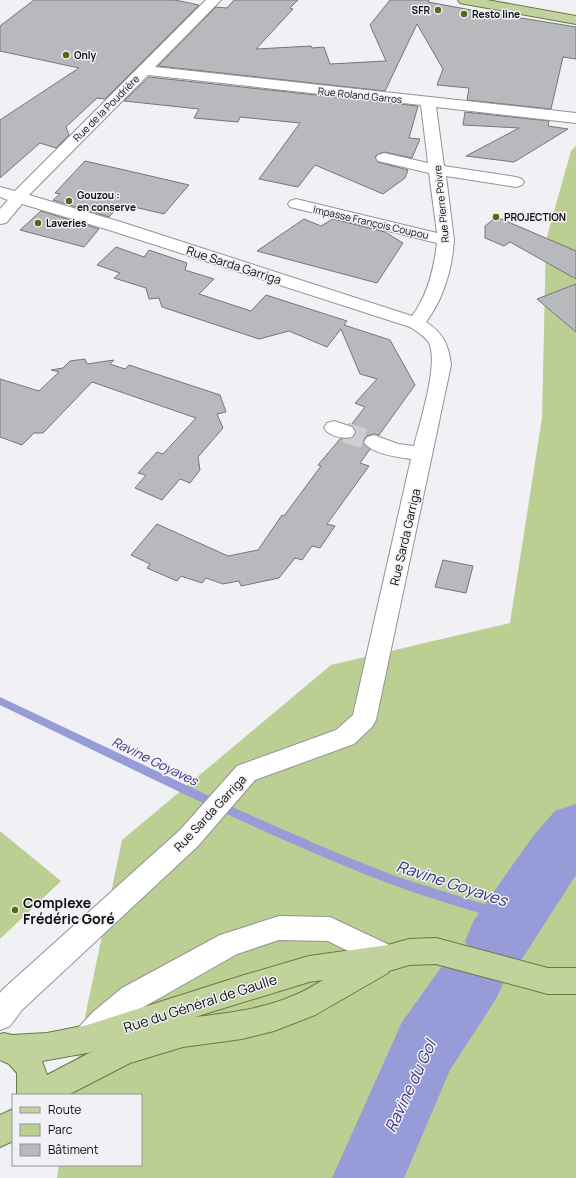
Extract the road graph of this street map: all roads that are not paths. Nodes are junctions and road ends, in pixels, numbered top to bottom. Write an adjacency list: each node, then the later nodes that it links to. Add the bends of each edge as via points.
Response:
1 (214, 0): 4 (street, Rue de la Poudrière)
2 (472, 1): 3 (main road)
3 (576, 20)
4 (143, 70): 5 (street, Rue Roland Garros); 11 (street, Rue de la Poudrière)
5 (428, 102): 6 (street, Rue Roland Garros); 8 (street, Rue Pierre Poivre)
6 (576, 118)
7 (384, 158): 8 (street)
8 (438, 170): 9 (street); 14 (street, Rue Pierre Poivre)
9 (516, 182)
10 (0, 192): 11 (street, Rue Sarda Garriga)
11 (19, 197): 13 (street, Rue de la Poudrière); 15 (street, Rue Sarda Garriga)
12 (296, 204): 14 (street, Impasse François Coupou)
13 (0, 219)
14 (446, 240): 15 (street, Rue Pierre Poivre, via 445,257 431,300)
15 (416, 323): 17 (street, Rue Sarda Garriga, via 434,336 441,346 442,365)
16 (374, 442): 17 (street, via 395,450)
17 (423, 454): 20 (street, Rue Sarda Garriga, via 364,720 344,737 246,773 189,838 12,1000)
18 (388, 958): 19 (main road, Rue du Général de Gaulle, via 409,952 436,951 548,981); 21 (main road, Rue du Général de Gaulle, via 308,969); 21 (street, via 330,929 279,928 230,944 132,998); 24 (main road, Rue du Général de Gaulle, via 305,1005 242,1025 183,1033 125,1050)
19 (576, 981)
20 (0, 1016)
21 (86, 1039): 22 (main road, Rue du Général de Gaulle, via 47,1047)
22 (6, 1047): 23 (main road, via 24,1057 31,1069 34,1083)
23 (32, 1094)
24 (40, 1094)
25 (12, 1125): 26 (main road)
26 (0, 1132)

